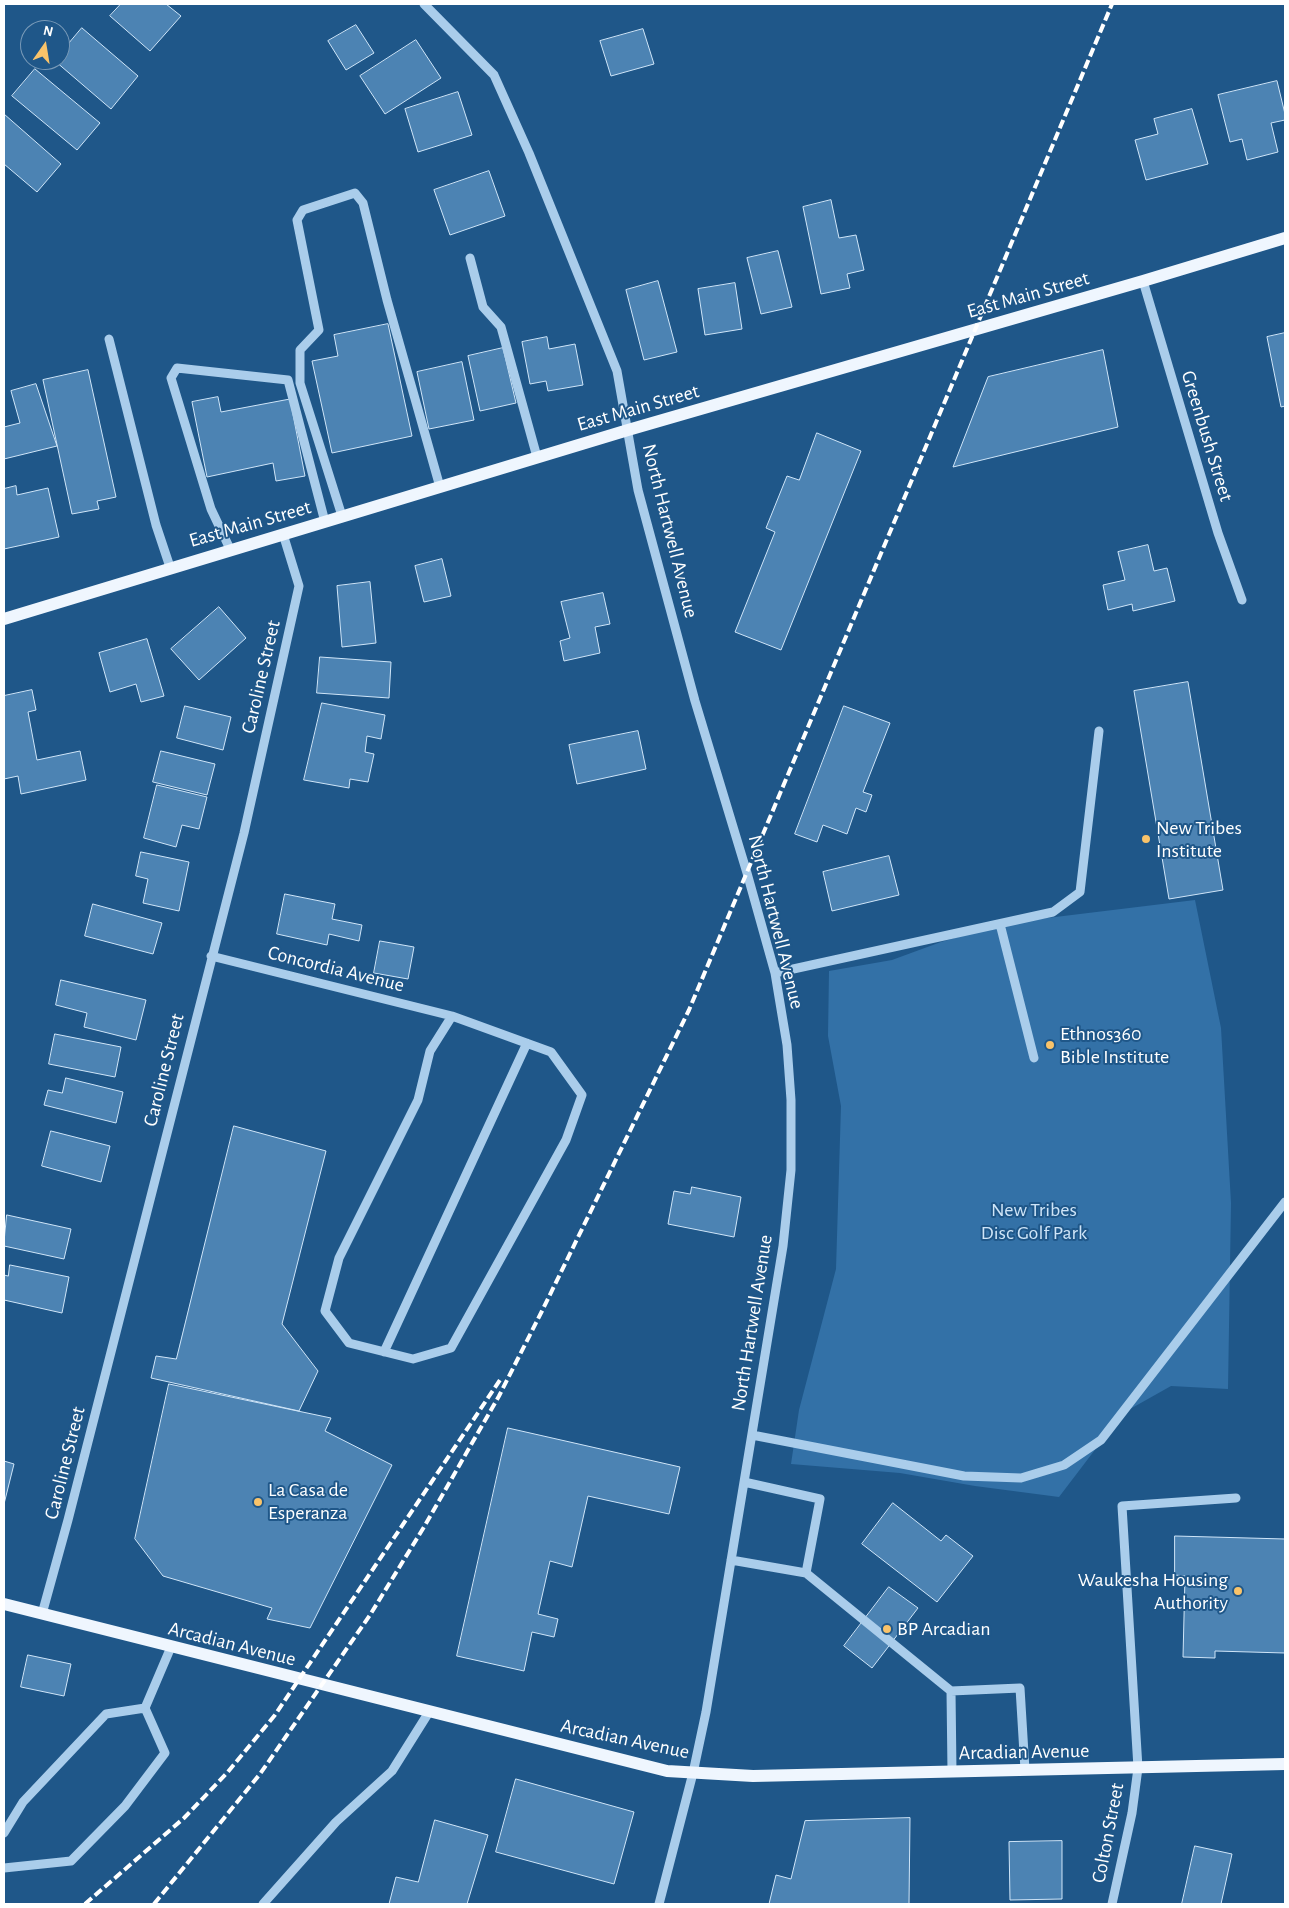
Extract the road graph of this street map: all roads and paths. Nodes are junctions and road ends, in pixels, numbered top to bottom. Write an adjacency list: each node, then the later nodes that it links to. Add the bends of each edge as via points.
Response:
1 (424, 4): 6 (street, North Hartwell Avenue, via 494,75 529,152 617,371)
2 (1285, 238): 4 (main road, East Main Street)
3 (470, 258): 7 (street, via 483,307 501,327)
4 (1143, 281): 6 (main road, East Main Street); 14 (street, Greenbush Street, via 1218,532)
5 (109, 339): 13 (street, via 156,525)
6 (628, 430): 7 (main road, East Main Street); 19 (street, North Hartwell Avenue, via 638,490 688,677)
7 (537, 457): 8 (main road, East Main Street)
8 (440, 486): 9 (main road, East Main Street); 9 (street, via 363,203 355,193 303,210 297,220 319,330 300,350 300,383)
9 (342, 516): 10 (main road, East Main Street)
10 (325, 522): 11 (main road, East Main Street); 12 (street, via 288,380 177,368 171,378 211,509)
11 (283, 534): 12 (main road, East Main Street); 18 (street, Caroline Street, via 300,586 244,833)
12 (230, 550): 13 (main road, East Main Street)
13 (170, 567): 15 (main road, East Main Street)
14 (1242, 600)
15 (4, 619)
16 (1099, 731): 17 (street, via 1080,892 1053,912)
17 (1000, 924): 19 (street); 22 (street)
18 (211, 956): 20 (street, Concordia Avenue); 31 (street, Caroline Street)
19 (774, 973): 25 (street, North Hartwell Avenue, via 787,1044 791,1170 783,1246)
20 (452, 1016): 21 (street, Concordia Avenue); 24 (street, via 430,1050 418,1100 339,1258 325,1311 349,1344)
21 (527, 1043): 24 (street); 24 (street, Concordia Avenue, via 551,1052 582,1095 566,1140 451,1348 414,1359)
22 (1034, 1058)
23 (1285, 1202): 25 (street, via 1101,1440 1064,1465 1021,1478 964,1476)
24 (384, 1352)
25 (752, 1435): 26 (street, North Hartwell Avenue)
26 (744, 1482): 28 (street, North Hartwell Avenue); 29 (street, via 820,1499)
27 (1236, 1498): 37 (street, Colton Street, via 1122,1506)
28 (731, 1560): 29 (street); 40 (street, North Hartwell Avenue)
29 (806, 1573): 33 (street)
30 (4, 1604): 31 (main road, Arcadian Avenue)
31 (42, 1614): 32 (main road, Arcadian Avenue)
32 (171, 1647): 34 (street); 35 (main road, Arcadian Avenue)
33 (951, 1690): 38 (street, via 1020,1688); 39 (street)
34 (145, 1708): 41 (street, via 106,1714 23,1802); 42 (street, via 165,1753 125,1806 71,1861)
35 (429, 1712): 40 (main road, Arcadian Avenue, via 667,1771); 43 (street, via 392,1771 336,1822)
36 (1285, 1764): 37 (main road, Arcadian Avenue)
37 (1138, 1768): 38 (main road, Arcadian Avenue); 45 (street, Colton Street, via 1132,1813)
38 (1024, 1770): 39 (main road, Arcadian Avenue)
39 (952, 1772): 40 (main road, Arcadian Avenue, via 753,1776)
40 (693, 1773): 44 (street, North Hartwell Avenue)
41 (4, 1833)
42 (4, 1868)
43 (263, 1904)
44 (659, 1904)
45 (1112, 1904)

